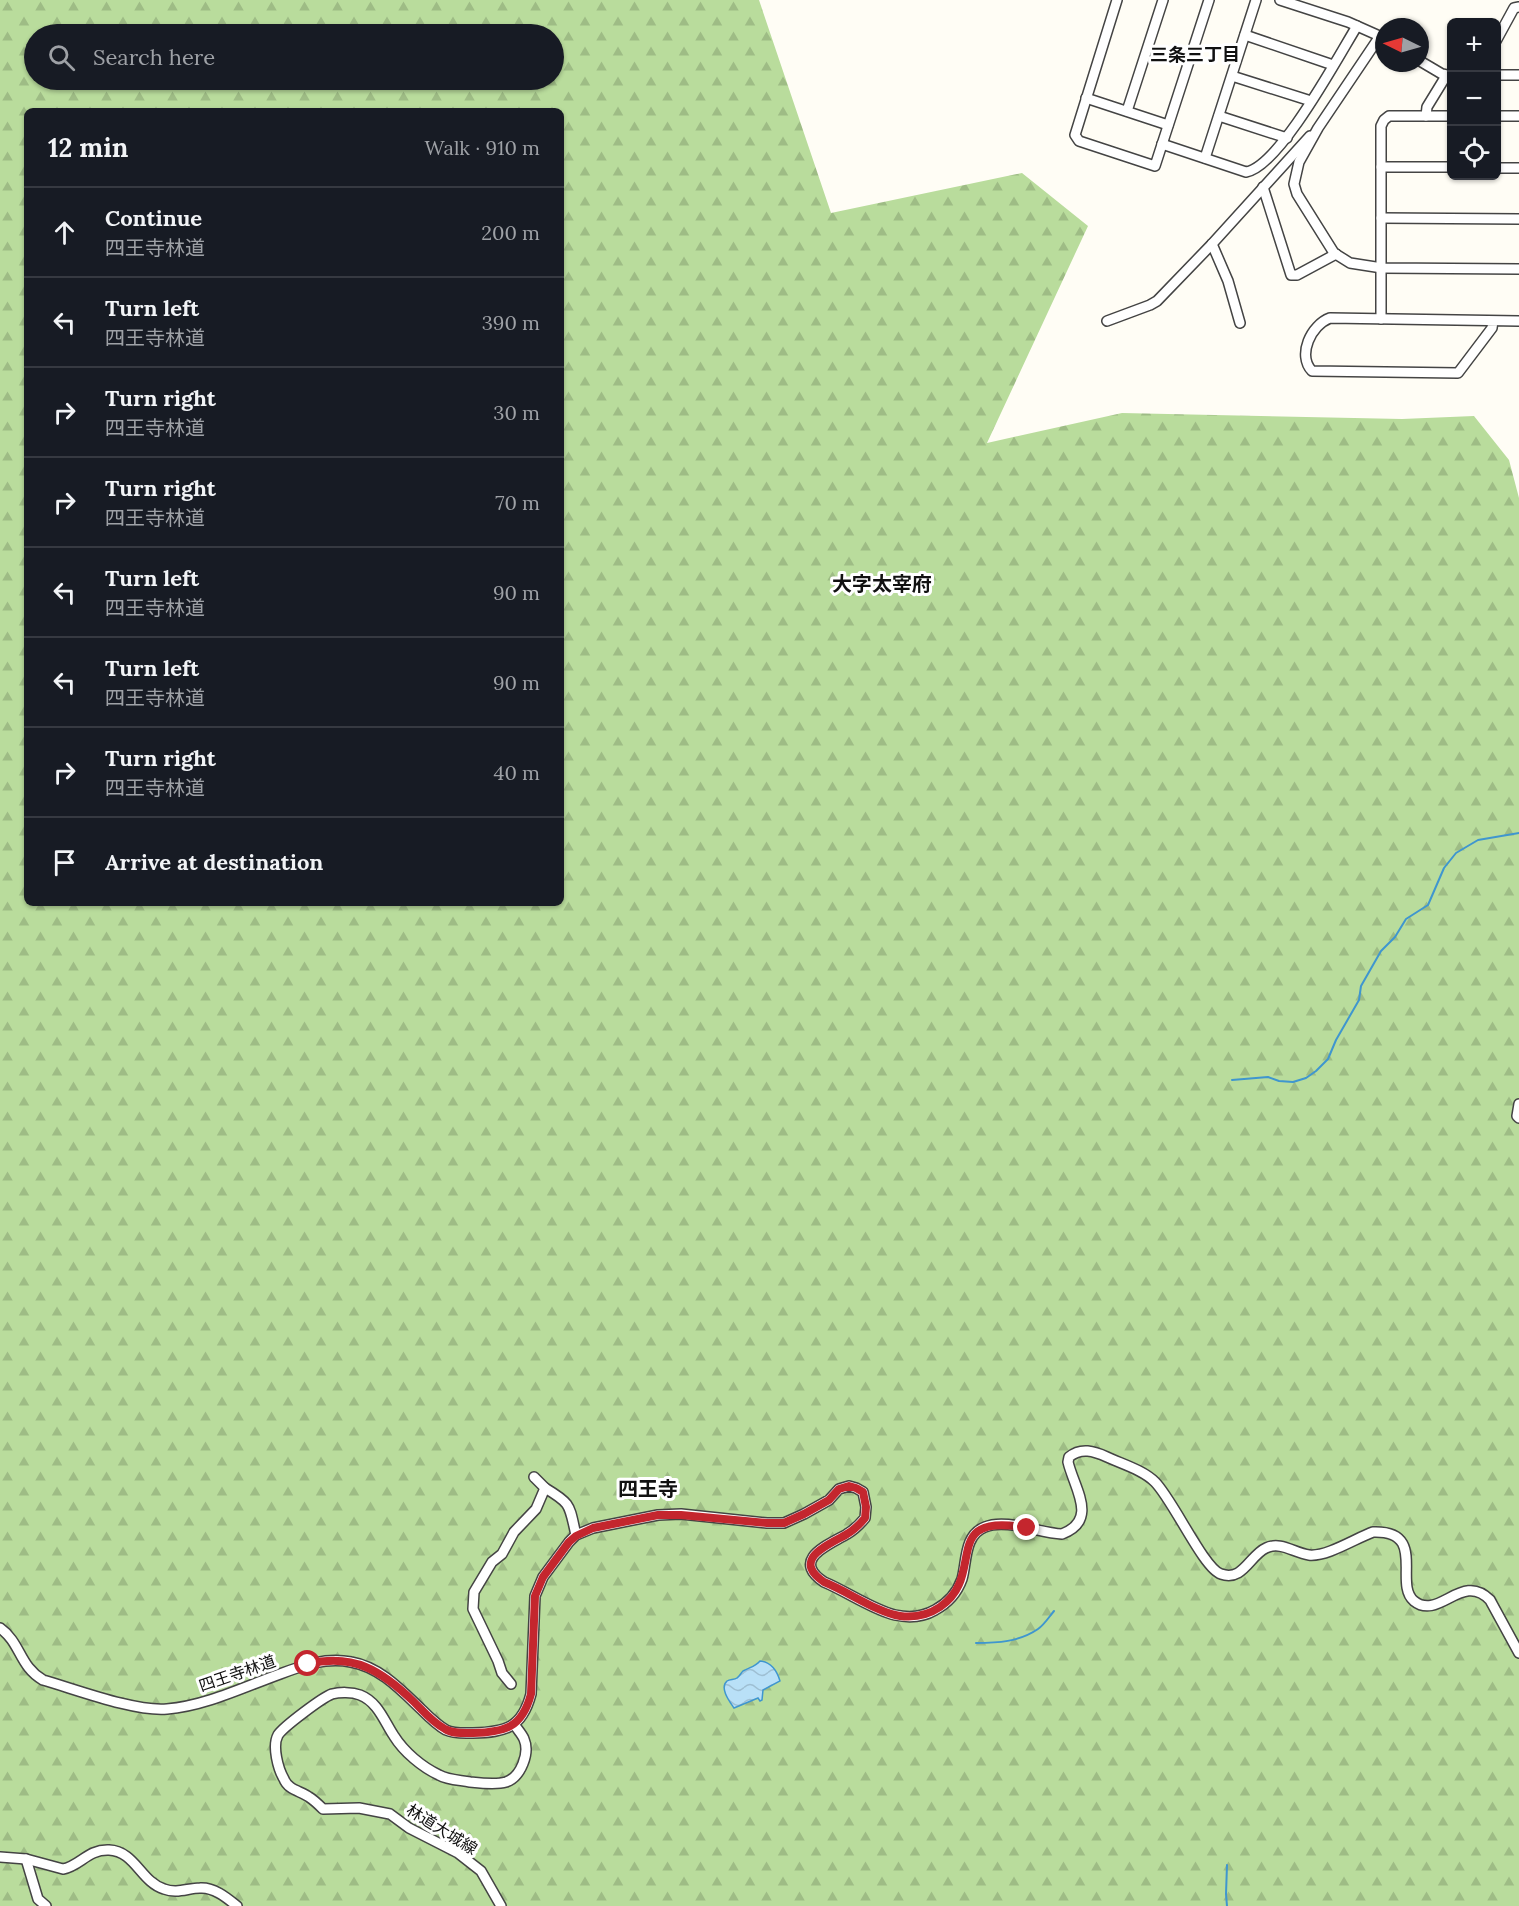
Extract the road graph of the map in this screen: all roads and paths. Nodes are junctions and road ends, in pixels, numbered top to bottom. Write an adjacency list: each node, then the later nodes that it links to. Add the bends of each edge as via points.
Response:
1 (1117, 0): 20 (street)
2 (1163, 0): 22 (street)
3 (1209, 0): 28 (street)
4 (1256, 0): 11 (street)
5 (1280, 0): 8 (street)
6 (1517, 4): 9 (street)
7 (1352, 12): 8 (street)
8 (1352, 24): 10 (street); 13 (street)
9 (1501, 33)
10 (1375, 34)
11 (1245, 35): 13 (street); 18 (street)
12 (1375, 47): 29 (street)
13 (1333, 65): 21 (street)
14 (1429, 66): 15 (street)
15 (1447, 75)
16 (1501, 75): 17 (street)
17 (1519, 75)
18 (1232, 76): 21 (street); 23 (street)
19 (1447, 79): 24 (street, via 1427,107)
20 (1086, 98): 22 (street); 31 (street, via 1075,135 1079,141 1155,166)
21 (1311, 101): 30 (street)
22 (1127, 111): 28 (street)
23 (1219, 116): 30 (street); 32 (street)
24 (1426, 116): 25 (street); 33 (street, via 1389,116 1384,120)
25 (1447, 116)
26 (1501, 116): 27 (street)
27 (1519, 116)
28 (1168, 125): 31 (street)
29 (1318, 128): 37 (street); 41 (street, via 1299,162 1294,184)
30 (1287, 138): 32 (street, via 1263,164 1246,172)
31 (1162, 144): 32 (street)
32 (1205, 158)
33 (1381, 166): 34 (street); 38 (street)
34 (1447, 167)
35 (1501, 168): 36 (street)
36 (1519, 168)
37 (1263, 187): 40 (street); 41 (street, via 1291,275)
38 (1381, 218): 39 (street); 42 (street)
39 (1519, 219)
40 (1212, 244): 45 (street, via 1157,301); 48 (street)
41 (1336, 254): 42 (street, via 1358,266)
42 (1382, 268): 43 (street); 44 (street)
43 (1519, 269)
44 (1381, 319): 46 (street); 46 (street, via 1324,320 1306,345 1308,367 1312,371 1458,373 1492,328)
45 (1107, 321)
46 (1493, 321): 47 (street)
47 (1519, 321)
48 (1240, 323)
49 (1519, 1104): 50 (street)
50 (1519, 1118)
51 (534, 1477): 52 (street)
52 (545, 1488): 53 (street, via 569,1506); 56 (street, via 536,1509 492,1562 472,1602 500,1669)
53 (576, 1536): 55 (street, via 593,1528 658,1515 784,1523 849,1486 863,1492 865,1518 848,1534 817,1551 812,1558 813,1572 824,1582 886,1612 915,1617 937,1609 956,1591 972,1537 985,1527 1006,1524 1062,1534 1076,1526 1083,1503 1069,1457 1074,1452 1094,1451 1155,1481 1209,1564 1221,1574 1241,1571 1267,1547 1316,1555 1373,1532 1391,1534 1404,1546 1412,1600 1435,1604 1469,1590 1483,1593); 57 (street, via 543,1577 535,1596 531,1694 525,1712)
54 (0, 1628): 57 (street, 四王寺林道, via 14,1642 24,1663 43,1680 144,1707 182,1707 308,1664 335,1660 362,1665 384,1676 447,1730 495,1732)
55 (1519, 1653)
56 (511, 1684)
57 (514, 1724): 62 (street, 林道大城線, via 524,1739 525,1758 520,1771 506,1782 440,1776 400,1744 369,1700 350,1693 333,1694 289,1723 278,1736 275,1753 284,1780 323,1809 358,1808 390,1814 458,1852 481,1871)
58 (0, 1857): 59 (street)
59 (26, 1859): 60 (street, via 38,1899); 61 (street, via 63,1869 99,1850 114,1850 128,1856 155,1885 173,1891 209,1889)
60 (46, 1906)
61 (237, 1906)
62 (501, 1906)

